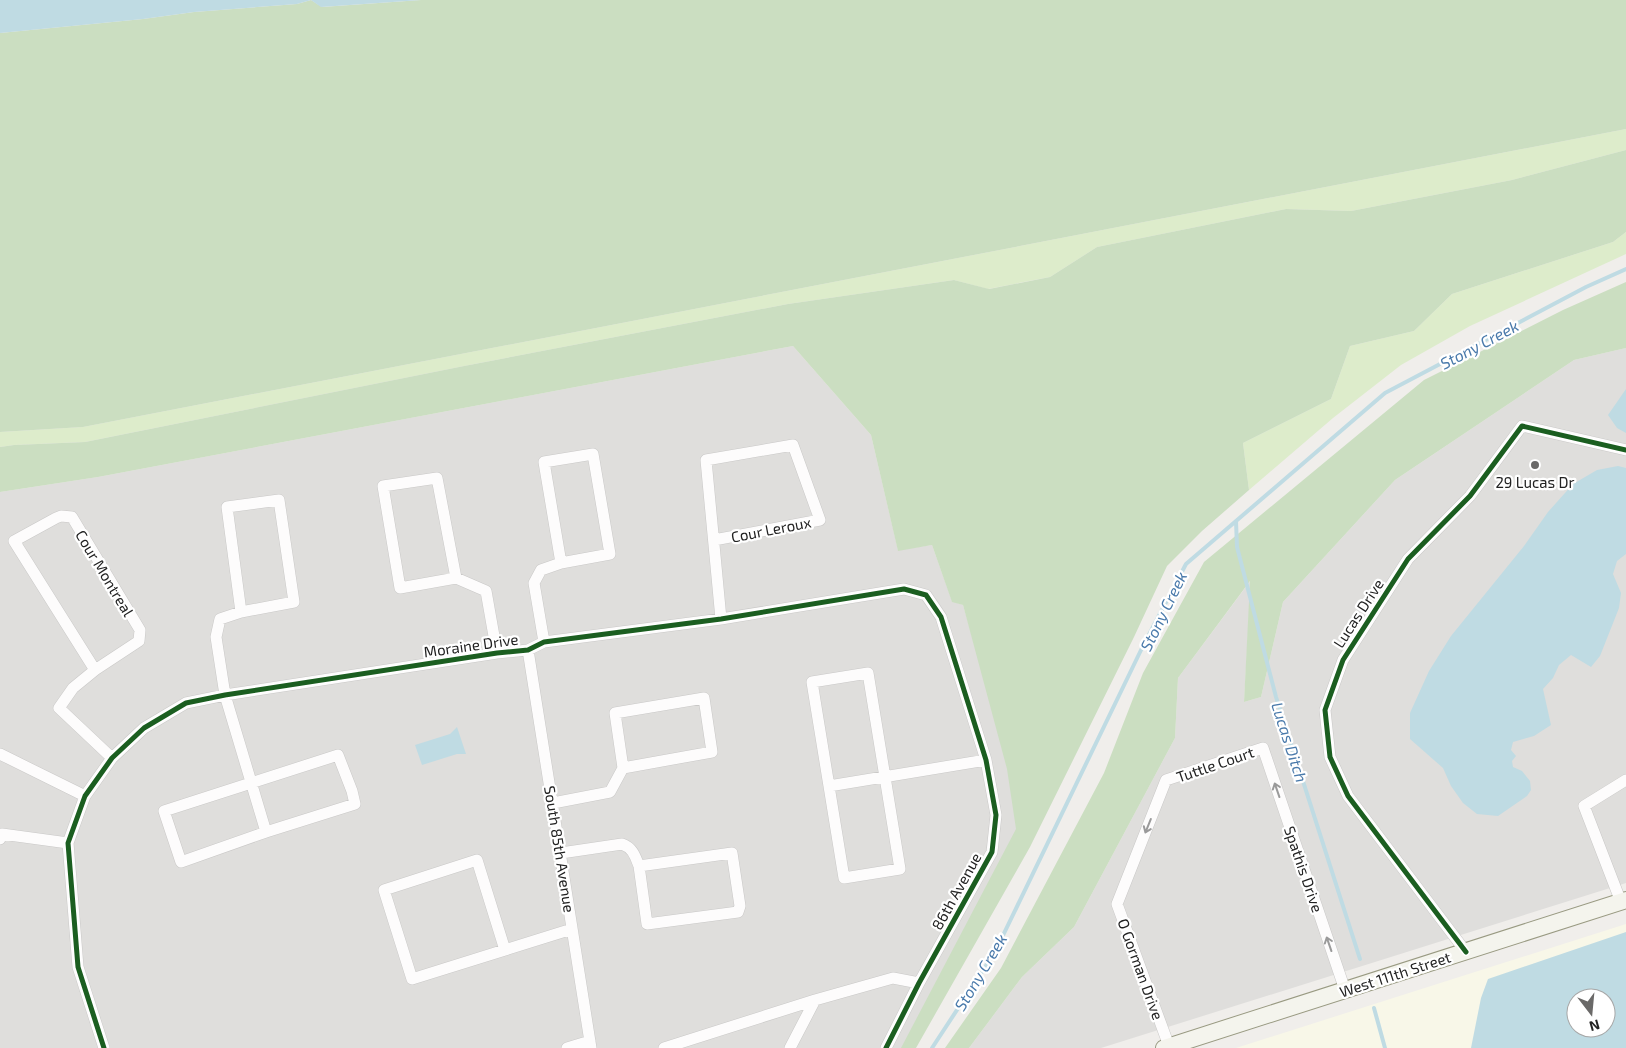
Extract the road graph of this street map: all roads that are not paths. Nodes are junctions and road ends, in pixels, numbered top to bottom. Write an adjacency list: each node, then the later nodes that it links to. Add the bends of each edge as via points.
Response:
1 (1626, 450): 33 (street, Lucas Drive, via 1522,426 1470,496 1408,559 1343,660 1325,710 1330,757 1348,796)
2 (714, 540): 2 (street, Cour Leroux, via 706,460 793,445 820,520); 7 (street, Cour Leroux)
3 (560, 563): 3 (street, via 544,462 593,454 610,554); 8 (street, via 541,570 534,583)
4 (456, 578): 4 (street, via 437,478 383,486 400,588); 10 (street, via 486,591)
5 (926, 595): 7 (street, Moraine Drive, via 904,589); 16 (street, 86th Avenue, via 942,617)
6 (241, 612): 6 (street, via 227,508 279,500 294,602); 12 (street, via 220,620 216,637)
7 (721, 619): 8 (street, Moraine Drive)
8 (544, 642): 9 (street, Moraine Drive)
9 (528, 650): 10 (street, Moraine Drive); 24 (street, South 85th Avenue)
10 (497, 652): 12 (street, Moraine Drive)
11 (95, 670): 11 (street, Cour Montreal, via 139,641 140,630 72,517 61,516 14,541); 15 (street, Cour Montreal, via 73,688 59,708)
12 (225, 695): 15 (street, Moraine Drive, via 186,703 144,728); 21 (street)
13 (1263, 748): 19 (street, Tuttle Court); 35 (street, Spathis Drive, one-way to 13)
14 (0, 754): 23 (street)
15 (112, 758): 23 (street, Moraine Drive)
16 (986, 760): 18 (street); 34 (street, 86th Avenue, via 996,815 992,852)
17 (623, 768): 17 (street, via 712,752 704,698 615,713); 24 (street, via 610,792)
18 (885, 777): 22 (street); 22 (street, via 900,869 844,878); 22 (street, via 868,672 812,682)
19 (1166, 780): 38 (street, O Gorman Drive, one-way to 38, via 1117,904)
20 (1626, 780): 30 (street, via 1584,806)
21 (251, 782): 25 (street); 25 (street, via 164,811 181,862); 25 (street, via 338,755 352,791 355,804)
22 (829, 786)
23 (85, 796): 27 (street, Moraine Drive)
24 (553, 803): 28 (street, South 85th Avenue)
25 (266, 832)
26 (0, 838): 27 (street, via 2,834)
27 (68, 843): 39 (street, via 78,967)
28 (561, 853): 29 (street, via 622,844 634,852); 31 (street, South 85th Avenue)
29 (639, 866): 29 (street, via 732,853 740,906 738,912 647,924)
30 (1623, 901): 33 (main road, West 111th Street)
31 (572, 928): 32 (street); 37 (street, South 85th Avenue)
32 (505, 950): 32 (street, via 412,979 384,890 477,860)
33 (1466, 952): 35 (main road, West 111th Street)
34 (919, 983): 36 (street, via 893,978); 43 (street, 86th Avenue)
35 (1345, 990): 38 (main road, West 111th Street)
36 (815, 1000): 41 (street); 42 (street)
37 (591, 1044): 40 (street)
38 (1166, 1047)
39 (104, 1048)
40 (567, 1048)
41 (664, 1048)
42 (790, 1048)
43 (886, 1048)

